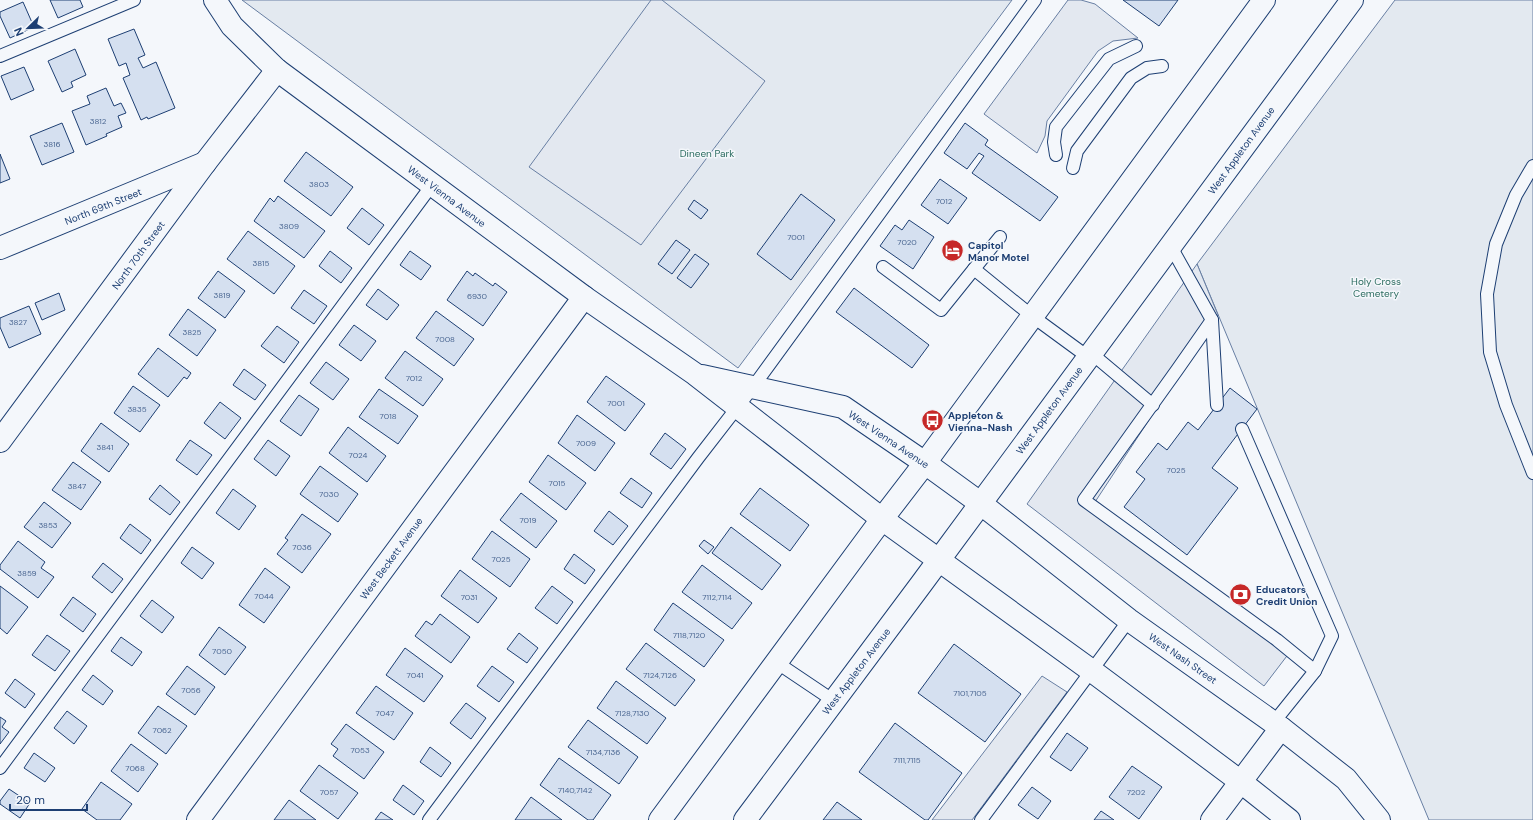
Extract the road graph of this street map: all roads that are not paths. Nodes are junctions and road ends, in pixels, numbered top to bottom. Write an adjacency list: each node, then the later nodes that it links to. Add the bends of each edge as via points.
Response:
1 (134, 0): 7 (lane)
2 (215, 0): 9 (street, West Vienna Avenue, via 232,26)
3 (1035, 0): 25 (lane)
4 (1264, 0): 21 (street)
5 (1352, 0): 16 (street, West Appleton Avenue)
6 (1136, 46): 10 (lane, via 1109,59 1056,127)
7 (0, 56)
8 (1162, 66): 13 (lane, via 1147,68 1131,78 1077,151)
9 (277, 70): 11 (street, North 70th Street); 14 (street, West Vienna Avenue)
10 (1056, 155)
11 (205, 164): 17 (street, North 69th Street); 30 (street, North 70th Street)
12 (1533, 166): 32 (lane, via 1516,195 1496,244 1487,294 1490,352 1506,405)
13 (1073, 168)
14 (432, 185): 20 (street, West Vienna Avenue); 42 (lane)
15 (1000, 237): 19 (lane)
16 (1170, 245): 22 (lane); 23 (street, West Appleton Avenue)
17 (0, 248)
18 (883, 266): 19 (lane, via 941,310)
19 (974, 270): 21 (lane)
20 (584, 297): 24 (street, West Vienna Avenue); 44 (street, West Beckett Avenue)
21 (1032, 316): 23 (lane); 31 (street)
22 (1212, 320): 26 (lane); 27 (lane)
23 (1090, 355): 26 (lane); 33 (street, West Appleton Avenue)
24 (695, 374): 25 (street, West Vienna Avenue); 28 (street, West Vienna Avenue)
25 (753, 387): 28 (lane); 31 (street, West Vienna Avenue, via 843,407)
26 (1153, 405): 38 (lane, via 1084,500)
27 (1217, 405)
28 (738, 407): 34 (street, West Vienna Avenue); 45 (lane)
29 (1242, 429): 38 (lane, via 1332,636)
30 (0, 441)
31 (925, 463): 33 (street, West Vienna Avenue); 34 (street)
32 (1533, 474)
33 (980, 503): 35 (street, West Appleton Avenue); 36 (street, West Nash Street)
34 (882, 519): 35 (street, West Vienna Avenue); 37 (street)
35 (939, 560): 39 (street); 40 (street, West Appleton Avenue)
36 (1129, 620): 39 (lane); 41 (street, West Nash Street)
37 (776, 662): 40 (lane); 46 (street)
38 (1316, 670): 41 (lane)
39 (1092, 671): 43 (street); 48 (lane)
40 (834, 701): 47 (street, West Appleton Avenue)
41 (1278, 725): 43 (street); 51 (street, West Nash Street, via 1346,779)
42 (0, 768)
43 (1241, 782): 49 (street); 50 (street)
44 (198, 820)
45 (429, 820)
46 (660, 820)
47 (745, 820)
48 (981, 820)
49 (1212, 820)
50 (1289, 820)
51 (1379, 820)

